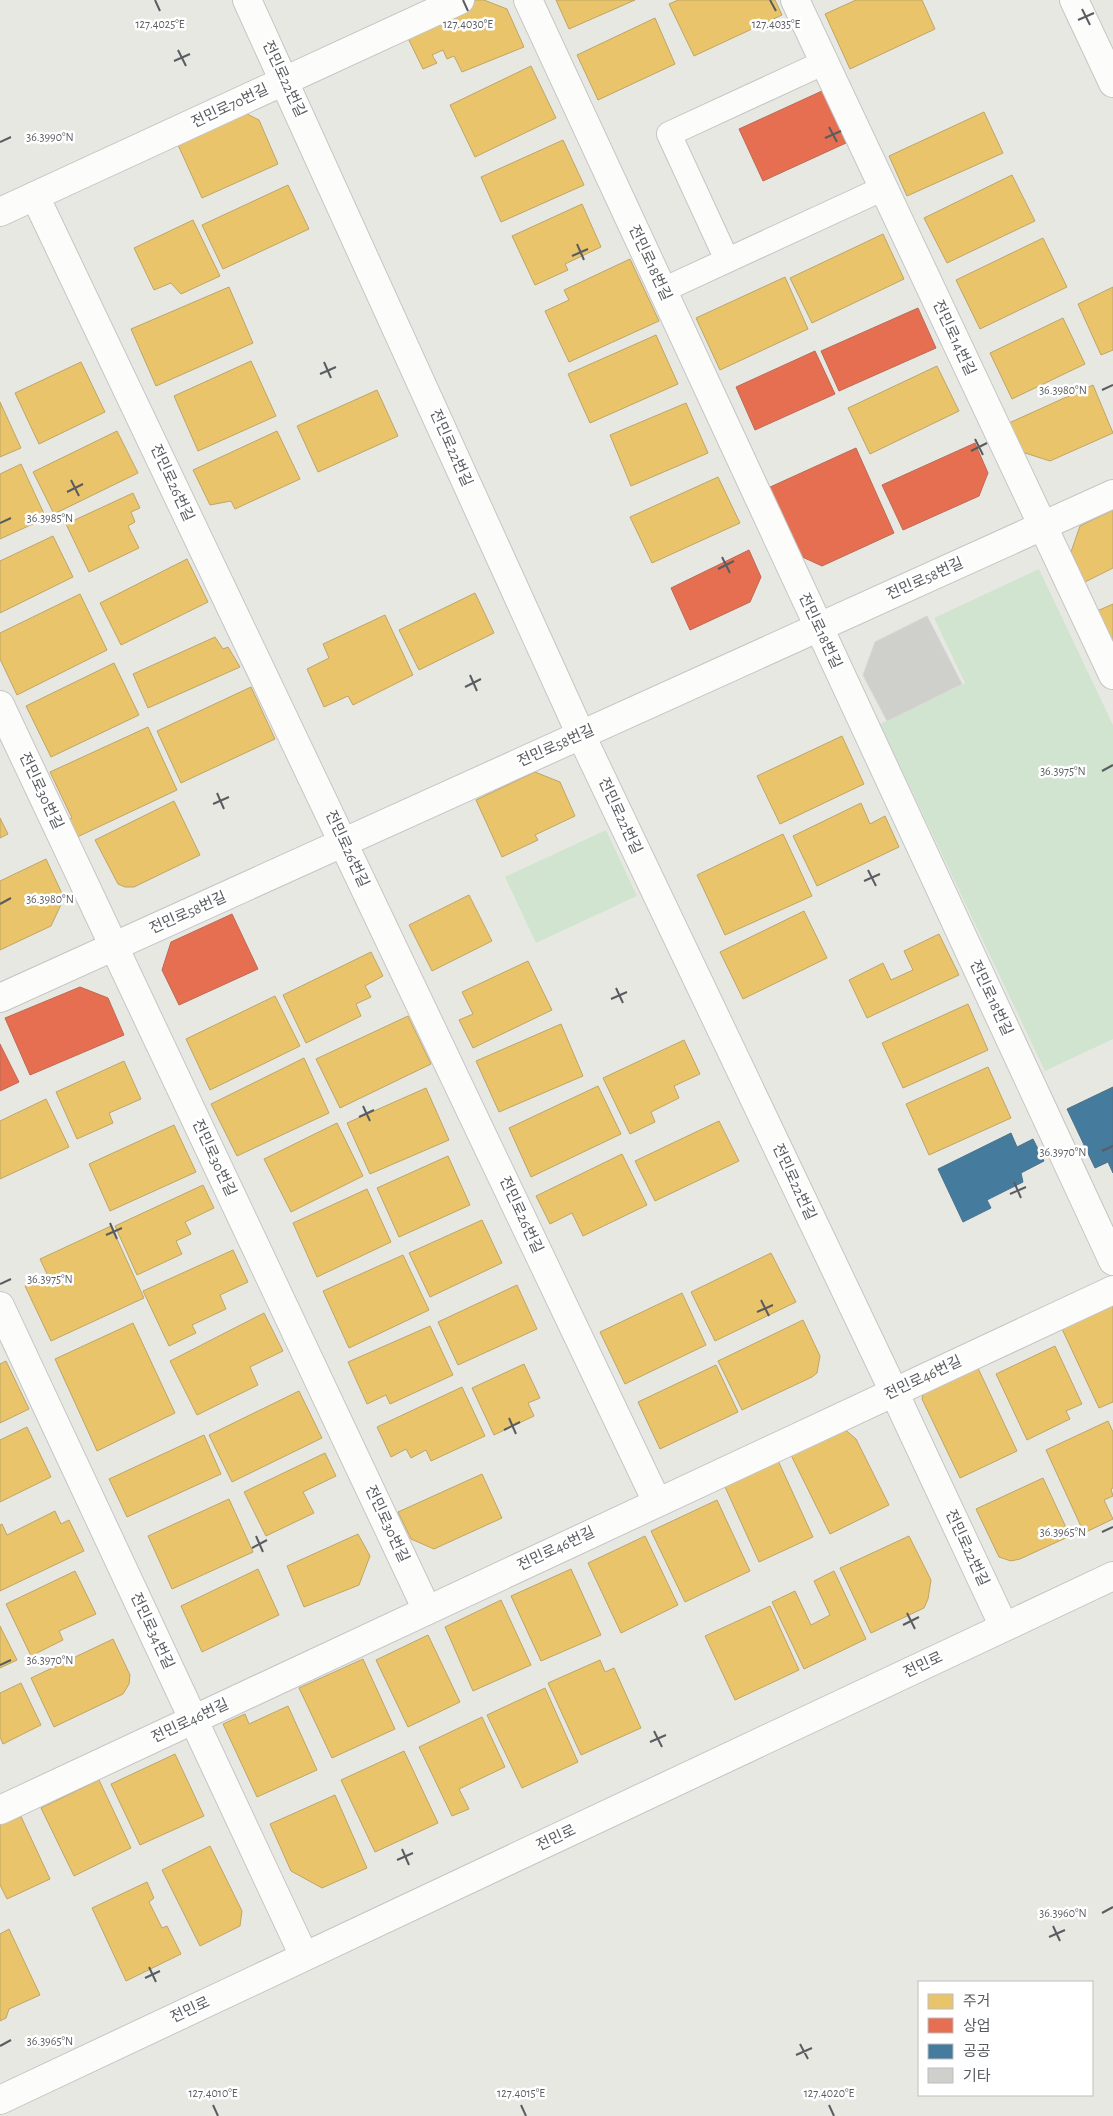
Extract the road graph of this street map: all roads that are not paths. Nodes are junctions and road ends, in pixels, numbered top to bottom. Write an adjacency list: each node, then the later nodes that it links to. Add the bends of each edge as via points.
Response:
1 (248, 0): 7 (street, 전민로22번길)
2 (460, 0): 7 (street, 전민로70번길)
3 (528, 0): 13 (street, 전민로18번길)
4 (796, 0): 6 (street, 전민로14번길)
5 (1074, 0): 8 (street)
6 (825, 62): 9 (street, 전민로14번길); 12 (lane, via 669,134)
7 (285, 81): 10 (street, 전민로70번길); 19 (street, 전민로22번길)
8 (1113, 83)
9 (884, 188): 12 (lane); 15 (street, 전민로14번길)
10 (35, 196): 11 (street, 전민로70번길); 20 (street, 전민로26번길)
11 (0, 212)
12 (727, 260): 13 (lane)
13 (663, 290): 16 (street, 전민로18번길)
14 (1113, 494): 15 (street, 전민로58번길)
15 (1043, 526): 16 (street, 전민로58번길); 17 (street, 전민로14번길)
16 (818, 627): 19 (street, 전민로58번길); 23 (street, 전민로18번길)
17 (1113, 675)
18 (0, 705): 21 (street, 전민로30번길)
19 (581, 735): 20 (street, 전민로58번길); 26 (street, 전민로22번길)
20 (344, 842): 21 (street, 전민로58번길); 27 (street, 전민로26번길)
21 (114, 946): 22 (street, 전민로58번길); 29 (street, 전민로30번길)
22 (0, 998)
23 (1113, 1261)
24 (1113, 1290): 26 (street, 전민로46번길)
25 (0, 1306): 31 (street, 전민로34번길)
26 (894, 1392): 27 (street, 전민로46번길); 30 (street, 전민로22번길)
27 (657, 1502): 29 (street, 전민로46번길)
28 (1113, 1576): 30 (street, 전민로)
29 (427, 1610): 31 (street, 전민로46번길)
30 (1004, 1627): 33 (street, 전민로)
31 (193, 1720): 32 (street, 전민로46번길); 33 (street, 전민로34번길)
32 (0, 1810)
33 (304, 1956): 34 (street, 전민로)
34 (0, 2100)

